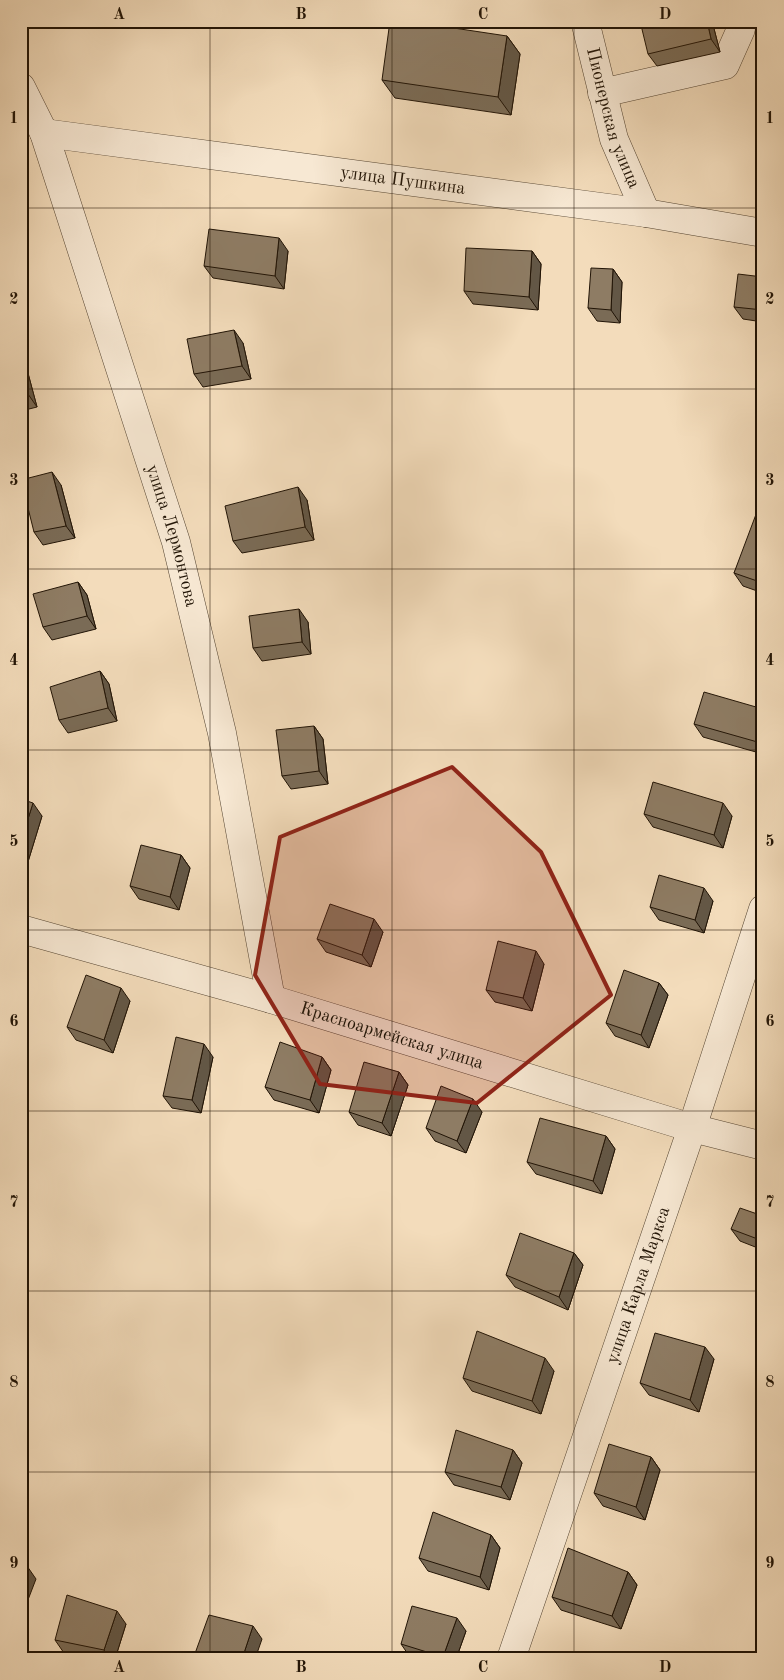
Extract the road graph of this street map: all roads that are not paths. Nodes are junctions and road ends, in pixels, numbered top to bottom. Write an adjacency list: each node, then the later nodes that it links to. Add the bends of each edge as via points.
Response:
1 (585, 21): 4 (street, Пионерская улица)
2 (740, 21): 4 (street, via 741,29 725,65)
3 (21, 87): 5 (street, улица Лермонтова)
4 (602, 93): 6 (street, Пионерская улица, via 614,139)
5 (44, 133): 6 (street, улица Пушкина); 10 (street, улица Лермонтова, via 176,542 222,733)
6 (646, 214): 7 (street, улица Пушкина)
7 (763, 233)
8 (763, 909): 11 (street, улица Карла Маркса)
9 (21, 929): 10 (street, Красноармейская улица)
10 (271, 999): 11 (street, Красноармейская улица)
11 (692, 1128): 12 (street, Красноармейская улица); 13 (street, улица Карла Маркса)
12 (763, 1146)
13 (511, 1659)

